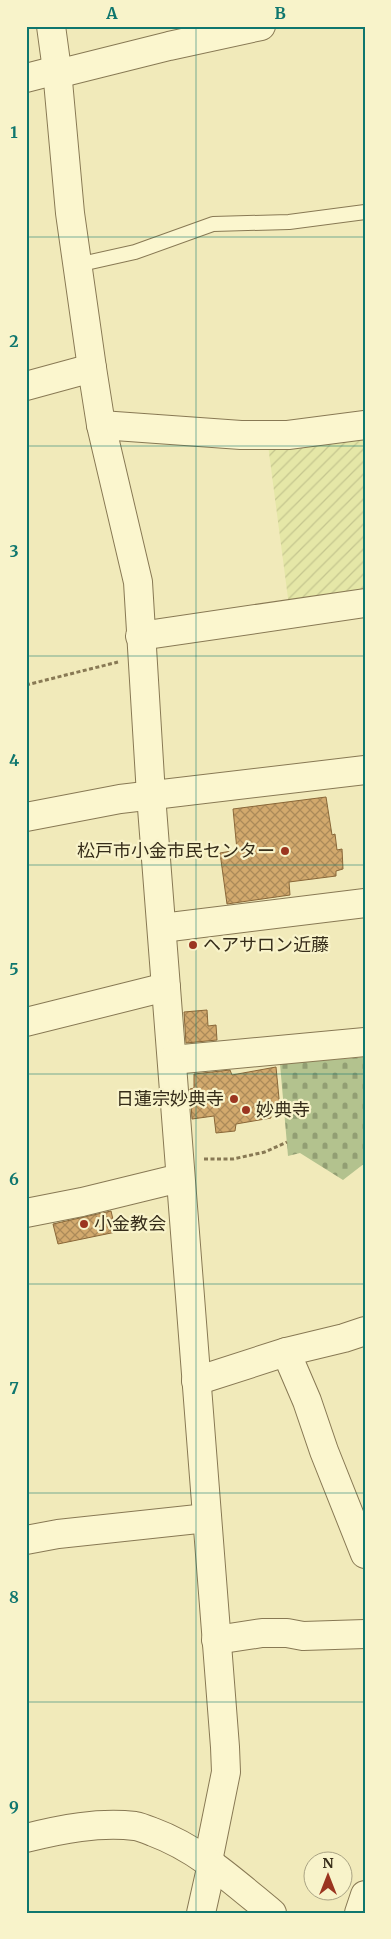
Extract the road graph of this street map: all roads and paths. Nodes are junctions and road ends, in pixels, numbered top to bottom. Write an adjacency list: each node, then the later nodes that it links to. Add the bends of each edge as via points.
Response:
1 (51, 26): 3 (street)
2 (261, 26): 3 (street)
3 (57, 72): 4 (street); 6 (street)
4 (26, 78)
5 (365, 212): 6 (lane, via 289,222 213,224 135,252)
6 (77, 265): 7 (street)
7 (92, 368): 8 (street); 9 (street)
8 (26, 386)
9 (101, 425): 10 (street, via 241,435 288,434); 12 (street, via 138,582)
10 (365, 425)
11 (365, 603): 12 (street)
12 (141, 646): 13 (path); 15 (street)
13 (26, 685)
14 (365, 770): 15 (street)
15 (151, 796): 16 (street); 18 (street)
16 (26, 817)
17 (365, 903): 18 (street)
18 (162, 928): 19 (street)
19 (166, 987): 20 (street); 22 (street)
20 (26, 1022)
21 (365, 1042): 22 (street)
22 (172, 1060): 24 (street)
23 (287, 1142): 24 (path, via 265,1152)
24 (179, 1169): 25 (street, via 82,1202); 28 (street)
25 (26, 1213)
26 (365, 1331): 27 (street)
27 (286, 1352): 28 (street); 29 (street)
28 (196, 1381): 30 (street)
29 (355, 1497): 32 (street)
30 (207, 1518): 31 (street); 34 (street)
31 (26, 1540)
32 (365, 1554)
33 (365, 1634): 34 (street, via 303,1636 262,1633)
34 (216, 1640): 36 (street, via 226,1772)
35 (26, 1838): 36 (street, via 82,1826 137,1826 188,1847)
36 (210, 1862): 38 (street); 39 (street)
37 (365, 1895): 40 (street)
38 (201, 1913)
39 (272, 1913)
40 (359, 1913)

